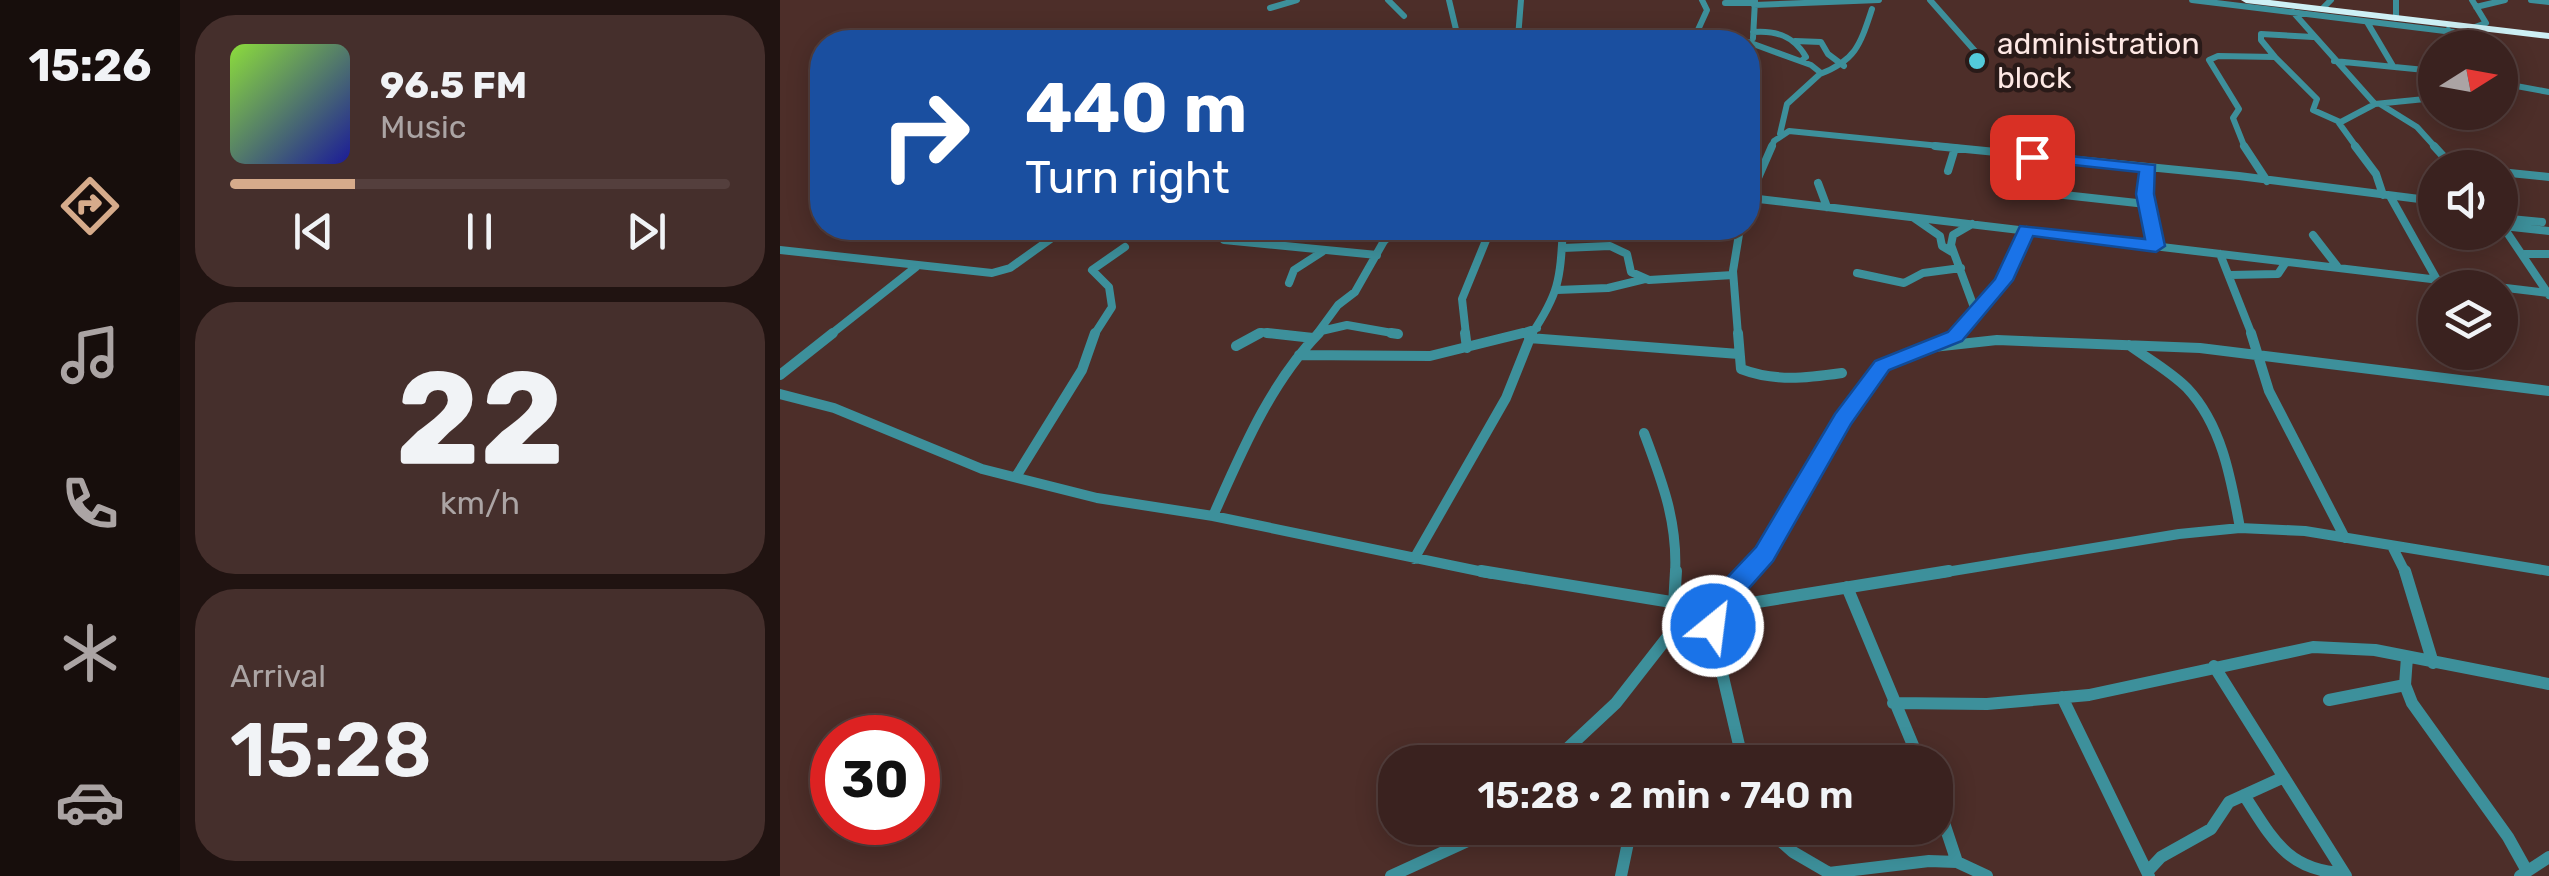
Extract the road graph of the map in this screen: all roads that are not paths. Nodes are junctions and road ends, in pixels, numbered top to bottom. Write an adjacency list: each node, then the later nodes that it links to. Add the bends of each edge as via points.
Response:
1 (1297, 0): 19 (street)
2 (1388, 0): 22 (street)
3 (1449, 0): 28 (street)
4 (1520, 0): 29 (street)
5 (1702, 0): 30 (street, via 1707,10)
6 (1879, 0): 15 (street)
7 (1930, 0): 40 (street)
8 (2192, 0): 18 (street)
9 (2246, 0): 18 (highway)
10 (2396, 0): 23 (street)
11 (2504, 0): 16 (street)
12 (2531, 0): 13 (street)
13 (2548, 0)
14 (1725, 3): 15 (street)
15 (1754, 3): 31 (street)
16 (2474, 3): 27 (street, via 2486,24)
17 (2326, 5): 18 (highway); 23 (highway)
18 (2272, 6): 21 (street); 26 (street)
19 (1270, 8)
20 (1872, 8): 44 (street)
21 (2292, 12): 24 (street); 26 (street)
22 (1404, 16)
23 (2396, 18): 25 (highway)
24 (2367, 22): 32 (street); 45 (street)
25 (2434, 23): 27 (highway); 33 (street)
26 (2300, 24): 35 (street); 37 (street)
27 (2476, 27): 36 (highway)
28 (1456, 30)
29 (1518, 30)
30 (1695, 30)
31 (1752, 30)
32 (2435, 30)
33 (2448, 30)
34 (1760, 32): 38 (street)
35 (2277, 34): 37 (street); 41 (street, via 2259,35)
36 (2549, 36)
37 (2313, 37): 42 (street)
38 (1794, 41): 43 (street, via 1806,54); 44 (street, via 1821,42)
39 (1760, 47): 43 (street)
40 (1974, 51)
41 (2274, 57): 52 (street, via 2314,96 2313,110); 61 (street, via 2209,60 2239,109 2234,118 2241,144)
42 (2334, 61): 45 (street); 51 (street)
43 (1801, 62): 47 (street)
44 (1844, 66): 47 (street)
45 (2394, 66): 46 (street)
46 (2418, 69)
47 (1820, 74): 53 (street, via 1790,100)
48 (2518, 86): 49 (street)
49 (2549, 92)
50 (2418, 100): 51 (street)
51 (2377, 104): 52 (street); 55 (street, via 2417,127)
52 (2340, 122): 64 (street)
53 (1780, 134): 54 (street); 58 (street)
54 (1956, 148): 56 (street); 57 (street)
55 (2438, 150)
56 (2150, 168): 61 (street); 67 (street)
57 (1948, 171)
58 (1760, 174)
59 (2518, 174): 60 (street)
60 (2549, 177)
61 (2268, 180): 64 (street)
62 (1818, 183): 68 (street)
63 (2046, 193): 67 (street)
64 (2387, 195): 65 (street); 100 (street)
65 (2418, 199)
66 (1760, 201): 68 (street)
67 (2146, 204): 85 (street)
68 (1827, 207): 69 (street)
69 (1913, 217): 71 (street); 91 (street)
70 (2542, 222): 72 (street)
71 (1973, 224): 74 (street); 91 (street, via 1953,236)
72 (2518, 224)
73 (2518, 227): 76 (street)
74 (2027, 230): 85 (street); 110 (street, via 2014,264)
75 (2518, 230): 78 (street)
76 (2549, 231)
77 (2313, 235): 98 (street)
78 (2549, 239)
79 (1047, 240): 97 (street, via 999,272)
80 (1247, 240): 90 (street)
81 (1385, 240): 95 (street)
82 (1487, 240): 118 (street, via 1462,299)
83 (1563, 240): 87 (street)
84 (1738, 240): 102 (street)
85 (2156, 246): 92 (street)
86 (1126, 247): 127 (street, via 1092,270 1109,286 1112,307 1082,370)
87 (1563, 248): 105 (street, via 1618,247 1628,254 1631,272); 107 (street)
88 (2518, 248): 93 (street)
89 (780, 250): 97 (street)
90 (1322, 252): 95 (street); 106 (street, via 1294,270)
91 (1952, 252): 99 (street)
92 (2220, 254): 96 (street); 103 (street)
93 (2522, 254): 94 (street); 109 (street)
94 (2549, 254)
95 (1377, 255): 113 (street, via 1355,292)
96 (2286, 262): 98 (street); 103 (street, via 2278,274)
97 (917, 266): 123 (street)
98 (2338, 267): 104 (street)
99 (1961, 268): 101 (street, via 1904,283); 110 (street)
100 (2431, 270)
101 (1857, 274)
102 (1734, 275): 105 (street); 120 (street)
103 (2230, 276): 121 (street)
104 (2418, 276)
105 (1645, 279): 107 (street)
106 (1289, 283)
107 (1557, 290): 111 (street)
108 (2518, 290): 109 (street)
109 (2549, 294)
110 (1976, 310): 117 (street)
111 (1537, 328): 114 (street); 118 (street)
112 (1398, 334): 113 (street, via 1347,325)
113 (1315, 335): 116 (street, via 1261,332); 119 (street)
114 (1530, 338): 120 (street); 132 (street, via 1506,398)
115 (2124, 342): 117 (street, via 2017,337); 121 (street); 129 (street, via 2170,374 2202,408)
116 (1236, 346)
117 (1937, 346): 137 (street, via 1882,366 1842,420 1764,554)
118 (1467, 348): 119 (street, via 1414,357)
119 (1299, 354): 128 (street, via 1247,440)
120 (1739, 354): 122 (street, via 1741,369 1764,379)
121 (2259, 356): 124 (street); 130 (street, via 2274,400)
122 (1842, 373)
123 (780, 375)
124 (2549, 391)
125 (780, 394): 127 (street)
126 (1644, 433): 135 (street, via 1677,538)
127 (1016, 476): 128 (street, via 1097,498)
128 (1212, 516): 132 (street)
129 (2240, 528): 130 (street); 134 (street)
130 (2346, 538): 131 (street)
131 (2392, 546): 133 (street); 139 (street)
132 (1414, 559): 135 (street)
133 (2549, 570)
134 (1847, 587): 137 (street); 145 (street)
135 (1674, 605): 136 (street)
136 (1691, 608): 137 (street); 146 (street, via 1616,703)
137 (1714, 609): 147 (street)
138 (2407, 657): 139 (street); 140 (street, via 2313,647); 142 (street)
139 (2433, 663): 141 (street)
140 (2214, 666): 143 (street); 149 (street)
141 (2549, 684)
142 (2405, 685): 144 (street); 157 (street, via 2508,837)
143 (2062, 697): 145 (street); 158 (street)
144 (2329, 700)
145 (1893, 702): 148 (street)
146 (1572, 745)
147 (1739, 745)
148 (1912, 745)
149 (2284, 777): 150 (street); 159 (street)
150 (2244, 795): 158 (street, via 2229,802 2211,830 2160,857); 159 (street, via 2274,841 2301,866)
151 (1458, 845): 160 (street)
152 (1627, 845): 161 (street)
153 (1786, 845): 156 (street, via 1829,873)
154 (1951, 845): 156 (street)
155 (2549, 858): 157 (street)
156 (1956, 862): 162 (street)
157 (2524, 873)
158 (2148, 874)
159 (2345, 875)
160 (1391, 876)
161 (1620, 876)
162 (1987, 876)

